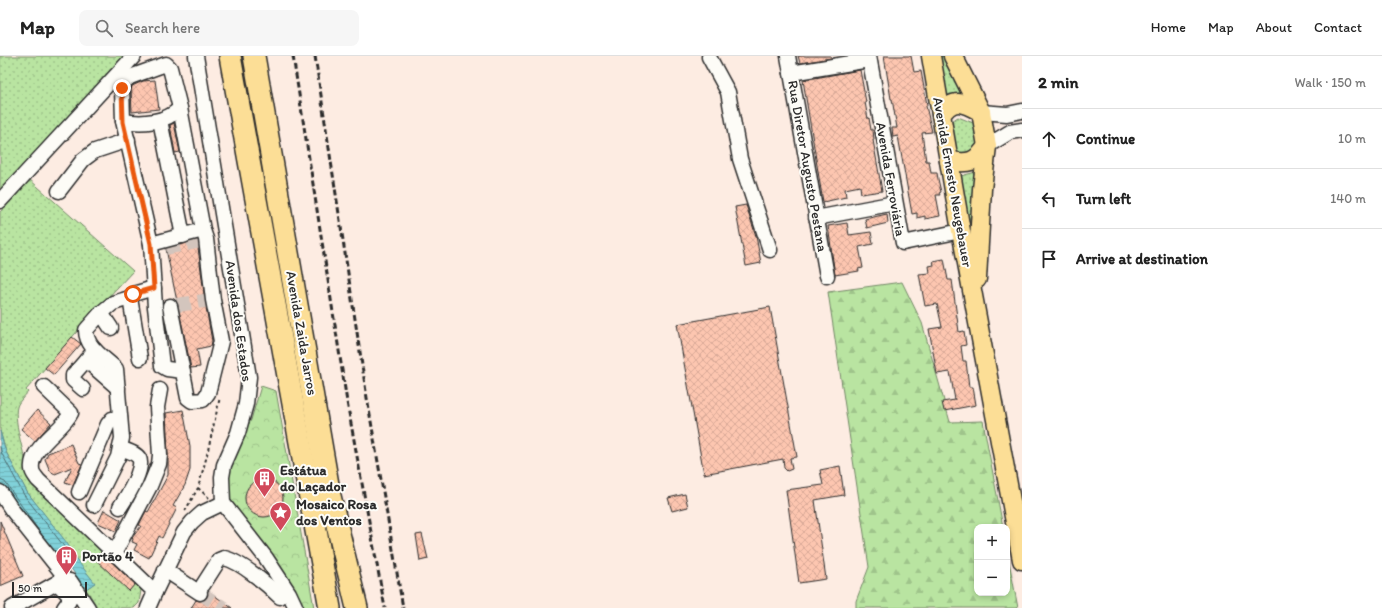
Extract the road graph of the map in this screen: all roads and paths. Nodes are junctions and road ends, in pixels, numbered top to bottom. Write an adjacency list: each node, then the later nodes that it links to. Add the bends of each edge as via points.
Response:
1 (134, 56): 22 (street)
2 (196, 56): 25 (street, Avenida dos Estados)
3 (230, 56): 69 (highway, Avenida Zaida Jarros)
4 (254, 56): 70 (highway, Avenida Zaida Jarros, via 330,496)
5 (788, 56): 10 (street, Rua Diretor Augusto Pestana)
6 (931, 56): 14 (main road, Avenida Ernesto Neugebauer)
7 (953, 56): 13 (main road, Avenida Ernesto Neugebauer)
8 (709, 57): 31 (street, via 728,92 740,158)
9 (869, 58): 10 (street); 23 (street, Avenida Ferroviária)
10 (791, 73): 24 (street, Rua Diretor Augusto Pestana)
11 (180, 108): 15 (street, via 174,114); 16 (street, via 170,68 166,64 161,65 125,81 122,88); 28 (street)
12 (1022, 111): 13 (street, via 1008,114)
13 (980, 112): 14 (main road, via 958,102 946,108); 19 (main road, Avenida Ernesto Neugebauer)
14 (941, 115): 20 (main road, Avenida Ernesto Neugebauer)
15 (160, 120): 16 (street); 27 (street)
16 (123, 122): 18 (street)
17 (1022, 130): 19 (street, via 1010,132)
18 (128, 140): 21 (street, via 95,151 83,160); 29 (street)
19 (988, 146): 20 (main road, via 975,160 965,163); 38 (main road, Avenida Ernesto Neugebauer, via 982,189)
20 (949, 161): 26 (main road, Avenida Ernesto Neugebauer)
21 (59, 191)
22 (0, 202)
23 (895, 203): 24 (street); 26 (street, Avenida Ferroviária, via 903,243)
24 (816, 218): 32 (street, Rua Diretor Augusto Pestana)
25 (225, 230): 28 (street); 36 (street, Avenida dos Estados)
26 (961, 231): 38 (main road, Avenida Ernesto Neugebauer)
27 (183, 236): 28 (street); 29 (street)
28 (203, 237): 35 (street)
29 (151, 247): 30 (street); 33 (street)
30 (166, 248)
31 (770, 250)
32 (827, 276)
33 (154, 288): 34 (street, via 133,294); 37 (street)
34 (130, 298): 39 (street, via 113,303); 42 (street)
35 (212, 300): 36 (street); 44 (street, via 221,340 208,393 203,400 189,400)
36 (236, 302): 54 (street, Avenida dos Estados, via 249,377 246,404 238,433 224,465)
37 (155, 307): 44 (street, via 162,366); 44 (street, via 173,305)
38 (976, 308): 59 (main road, Avenida Ernesto Neugebauer)
39 (101, 313): 40 (street); 41 (street, via 86,330 86,337)
40 (111, 328)
41 (95, 350): 43 (street); 46 (street, via 116,369)
42 (140, 358)
43 (86, 360): 46 (street); 47 (street, via 73,375 73,380)
44 (183, 371)
45 (44, 387): 58 (street, via 71,413 37,452 32,461 32,471 38,480)
46 (118, 388): 50 (street)
47 (83, 389)
48 (160, 390): 58 (street, via 157,407 159,464)
49 (221, 393): 57 (path, via 198,488)
50 (120, 418): 51 (street); 53 (street, via 112,419 108,424)
51 (120, 448): 55 (street); 56 (street, via 137,455 140,459 137,477)
52 (0, 492): 60 (street)
53 (79, 492)
54 (223, 503): 61 (street, via 202,513 192,522 184,532); 68 (street, via 266,558)
55 (94, 505)
56 (120, 507)
57 (182, 516)
58 (114, 554): 64 (street)
59 (1022, 560)
60 (53, 562): 62 (street); 62 (street, via 51,580)
61 (165, 570): 63 (street, via 202,589 219,560 224,558 268,585); 64 (street)
62 (59, 581): 65 (street); 66 (street, via 69,595 69,601); 67 (street)
63 (280, 596)
64 (151, 604)
65 (19, 606)
66 (64, 608)
67 (88, 608)
68 (296, 608)
69 (330, 608)
70 (357, 608)

